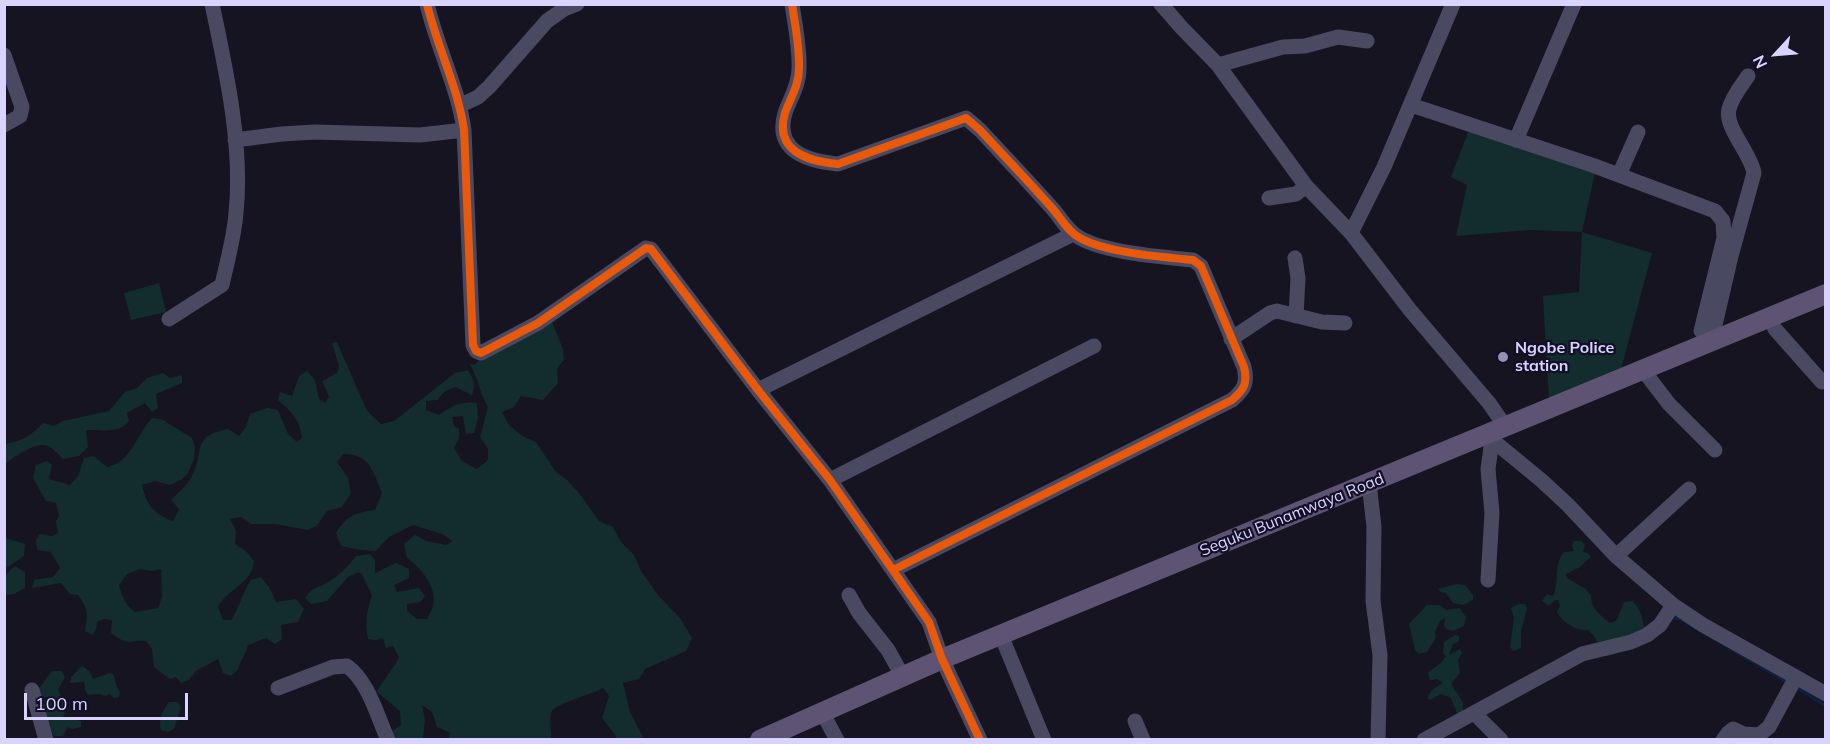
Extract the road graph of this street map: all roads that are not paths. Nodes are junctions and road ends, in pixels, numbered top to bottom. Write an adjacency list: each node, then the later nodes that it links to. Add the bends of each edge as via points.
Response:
1 (212, 4): 17 (street, via 229,86)
2 (427, 4): 12 (street)
3 (577, 4): 12 (street, via 547,21 489,87)
4 (792, 4): 23 (street, via 800,70 782,130 787,145 800,155 838,164 966,118 1057,212)
5 (1161, 4): 10 (street)
6 (1453, 4): 13 (street)
7 (1574, 4): 18 (street)
8 (1367, 41): 10 (street, via 1338,37 1305,46 1283,46)
9 (4, 55): 14 (street, via 22,107 20,116)
10 (1218, 65): 20 (street)
11 (1748, 76): 30 (street, via 1728,111 1731,126 1754,173)
12 (461, 105): 15 (street)
13 (1411, 105): 18 (street); 22 (street)
14 (4, 125)
15 (464, 130): 17 (street, via 420,135 315,132); 35 (street, via 476,351 481,353 538,323 649,248)
16 (1638, 132): 19 (street)
17 (235, 140): 28 (street, via 236,212 222,285)
18 (1516, 140): 19 (street)
19 (1619, 176): 30 (street, via 1715,211 1723,221 1724,238)
20 (1306, 186): 21 (street, via 1296,194); 22 (street)
21 (1269, 198)
22 (1351, 233): 36 (street)
23 (1073, 234): 31 (street, via 1095,245 1193,260 1206,273); 35 (street)
24 (1295, 258): 26 (street)
25 (1826, 294): 27 (main road, Seguku Bunamwaya Road)
26 (1296, 316): 29 (street); 31 (street, via 1270,313)
27 (1770, 318): 30 (main road, Seguku Bunamwaya Road); 34 (street, via 1775,329)
28 (169, 319)
29 (1345, 323)
30 (1706, 337): 33 (main road, Seguku Bunamwaya Road)
31 (1232, 339): 43 (street, via 1246,378 1242,392 1232,400)
32 (1094, 346): 39 (street)
33 (1643, 369): 36 (main road, Seguku Bunamwaya Road); 38 (street, via 1669,404)
34 (1822, 382)
35 (758, 390): 39 (street)
36 (1505, 426): 37 (main road, Seguku Bunamwaya Road)
37 (1488, 437): 40 (main road, Seguku Bunamwaya Road); 42 (street, via 1569,505); 44 (street, via 1492,513)
38 (1715, 450)
39 (830, 480): 43 (street)
40 (1369, 483): 47 (main road, Seguku Bunamwaya Road); 64 (street, via 1374,527 1373,601 1380,655)
41 (1689, 489): 42 (street)
42 (1616, 556): 46 (street)
43 (893, 570): 48 (street, via 928,622)
44 (1488, 580)
45 (849, 595): 49 (street)
46 (1673, 604): 50 (street); 55 (street, via 1660,625 1647,634 1582,654)
47 (1001, 635): 48 (main road, Seguku Bunamwaya Road); 62 (street)
48 (942, 659): 49 (main road, Seguku Bunamwaya Road); 61 (street)
49 (903, 677): 54 (main road, Seguku Bunamwaya Road)
50 (1796, 677): 53 (street); 67 (street, via 1769,727 1759,735 1733,729)
51 (278, 688): 58 (street, via 333,667 347,666 362,681)
52 (32, 690): 57 (street)
53 (1826, 694)
54 (822, 712): 59 (main road, Seguku Bunamwaya Road); 60 (street)
55 (1475, 714): 65 (street); 66 (street)
56 (1136, 721): 63 (street)
57 (46, 740)
58 (388, 740)
59 (760, 740)
60 (837, 740)
61 (980, 740)
62 (1044, 740)
63 (1143, 740)
64 (1378, 740)
65 (1424, 740)
66 (1501, 740)
67 (1724, 740)

